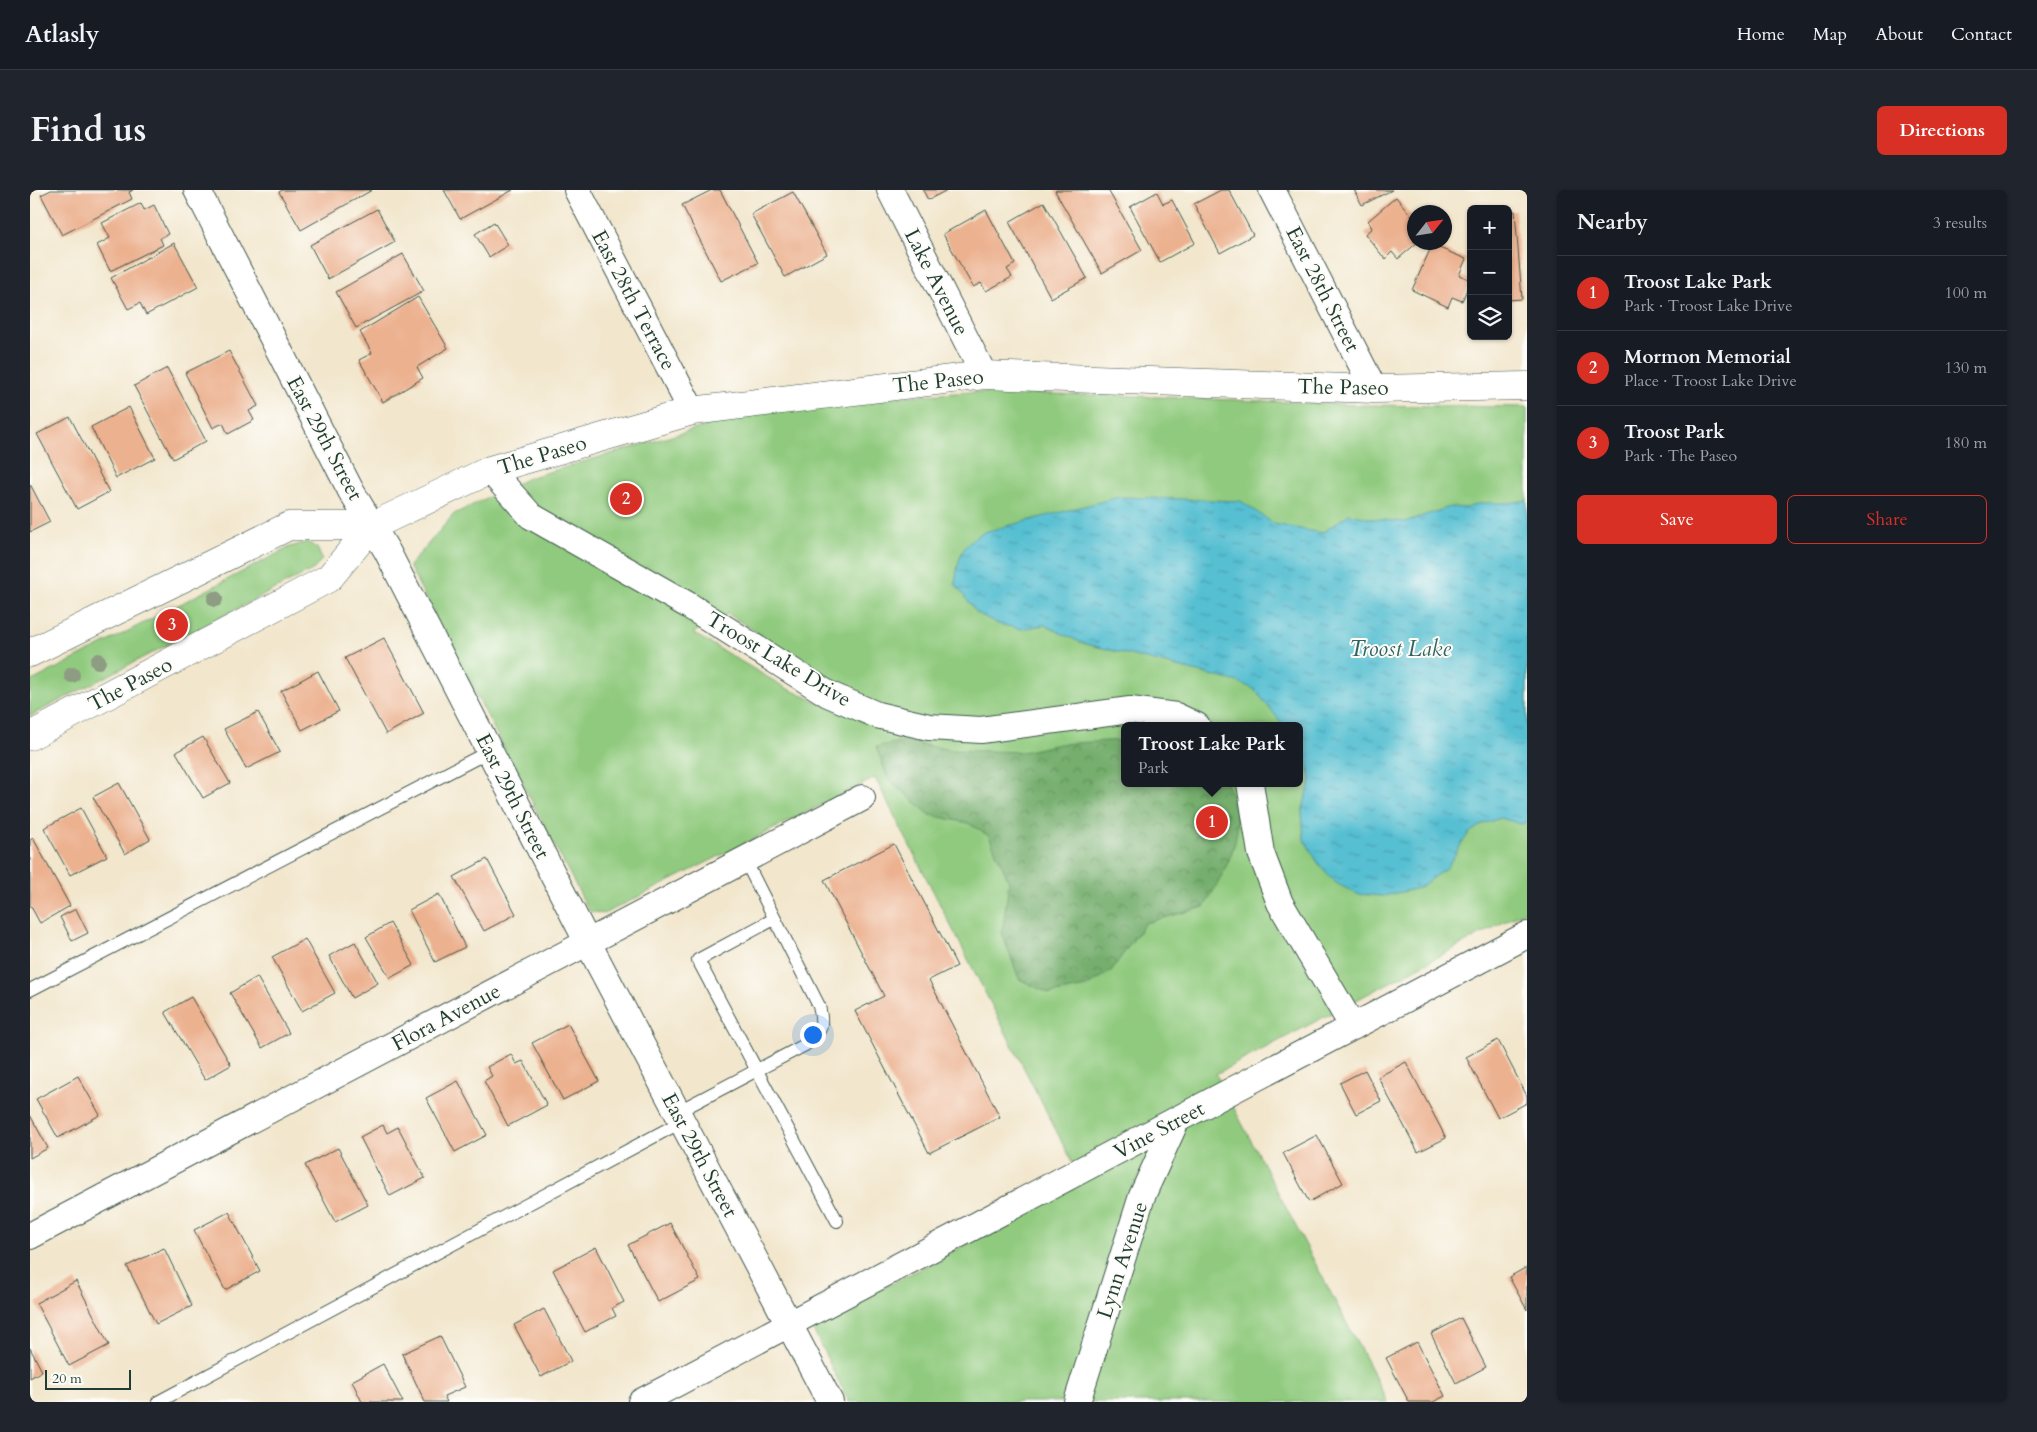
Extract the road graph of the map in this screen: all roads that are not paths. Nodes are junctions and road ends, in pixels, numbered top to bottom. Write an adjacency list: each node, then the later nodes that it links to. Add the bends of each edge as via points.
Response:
1 (197, 190): 10 (street, East 29th Street)
2 (577, 190): 8 (street, East 28th Terrace)
3 (890, 190): 5 (street, Lake Avenue)
4 (1272, 190): 7 (street, East 28th Street)
5 (984, 375): 7 (main road, The Paseo); 8 (main road, The Paseo)
6 (1527, 386): 7 (main road, The Paseo)
7 (1374, 389)
8 (692, 411): 9 (main road, The Paseo)
9 (490, 470): 10 (main road, The Paseo); 12 (street, Troost Lake Drive, via 531,516 688,605 828,694 877,715 928,727 981,730 1130,710 1176,716)
10 (372, 526): 11 (main road, The Paseo, via 289,526); 13 (main road, The Paseo, via 329,578); 14 (street, East 29th Street)
11 (30, 653)
12 (1189, 722)
13 (30, 736)
14 (490, 751): 20 (street, East 29th Street); 21 (lane)
15 (1251, 787): 22 (street, via 1261,853 1280,903)
16 (862, 798): 17 (street, Flora Avenue)
17 (744, 860): 18 (lane); 20 (street, Flora Avenue)
18 (774, 919): 23 (lane, via 819,1006 823,1022 816,1036 805,1045); 23 (lane, via 698,960)
19 (1527, 935): 22 (street, Vine Street)
20 (588, 943): 24 (street, East 29th Street); 27 (street, Flora Avenue)
21 (30, 990)
22 (1353, 1027): 25 (street, Vine Street)
23 (758, 1070): 24 (lane); 26 (lane)
24 (680, 1117): 28 (street, East 29th Street); 29 (lane)
25 (1176, 1121): 28 (street, Vine Street); 32 (street, Lynn Avenue, via 1142,1196)
26 (837, 1221)
27 (30, 1236)
28 (790, 1324): 30 (street, Vine Street); 31 (street, East 29th Street)
29 (158, 1402)
30 (641, 1402)
31 (830, 1402)
32 (1077, 1402)

